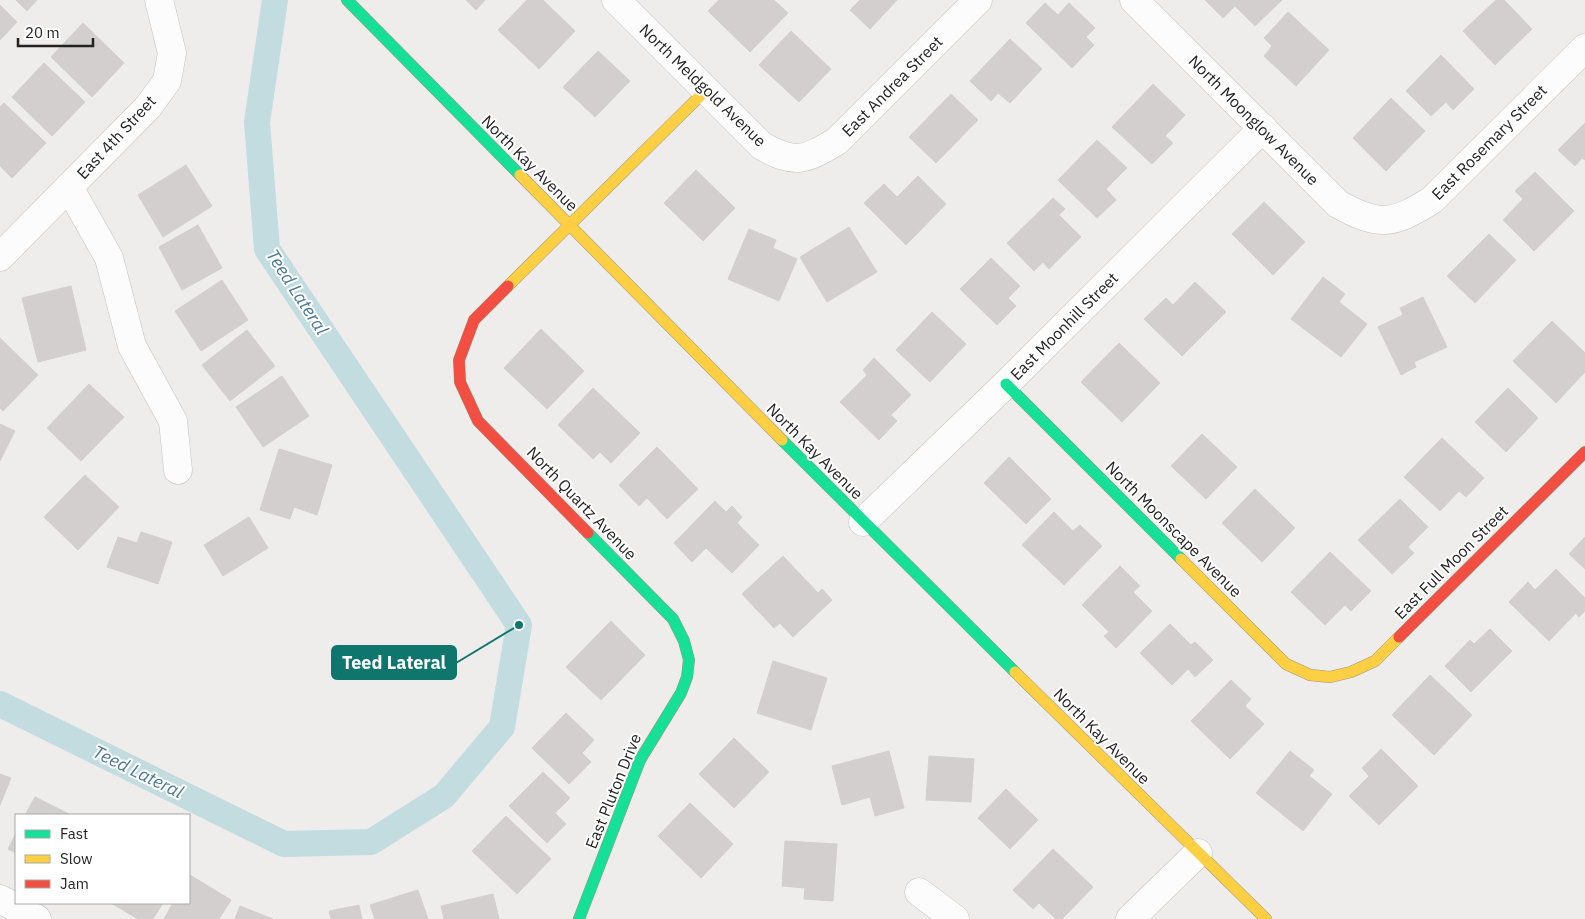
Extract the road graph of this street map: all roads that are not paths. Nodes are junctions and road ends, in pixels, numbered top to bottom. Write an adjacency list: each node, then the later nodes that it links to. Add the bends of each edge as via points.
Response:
1 (159, 0): 10 (street, East 4th Street, via 172,53 166,81 148,107)
2 (346, 0): 12 (street, North Kay Avenue)
3 (616, 0): 7 (street, North Meldgold Avenue)
4 (978, 0): 9 (street, East Andrea Street, via 837,140 817,153)
5 (1134, 0): 8 (street, North Moonglow Avenue)
6 (1585, 48): 11 (street, East Rosemary Street, via 1432,200 1409,214)
7 (706, 90): 9 (street, North Meldgold Avenue, via 762,146); 12 (street)
8 (1263, 128): 11 (street, North Moonglow Avenue, via 1338,204 1359,216); 14 (street, East Moonhill Street)
9 (797, 160)
10 (69, 187): 13 (street, East 4th Street); 16 (street, via 109,258 132,346 173,421)
11 (1384, 222)
12 (569, 225): 17 (street, North Kay Avenue); 18 (street, North Quartz Avenue, via 474,320 460,345 457,374 465,398 478,420 673,619 684,635)
13 (0, 257)
14 (1006, 384): 17 (street, East Moonhill Street); 19 (street, North Moonscape Avenue, via 1286,664 1306,675)
15 (1585, 452): 19 (street, East Full Moon Street, via 1375,662 1352,673)
16 (178, 470)
17 (863, 522): 20 (street, North Kay Avenue)
18 (688, 651): 24 (street, East Pluton Drive, via 690,666 686,683 678,701 649,740)
19 (1329, 678)
20 (1198, 853): 26 (street); 27 (street, North Kay Avenue)
21 (919, 892): 25 (street)
22 (0, 899): 23 (street)
23 (37, 919)
24 (579, 919)
25 (955, 919)
26 (1130, 919)
27 (1266, 919)

